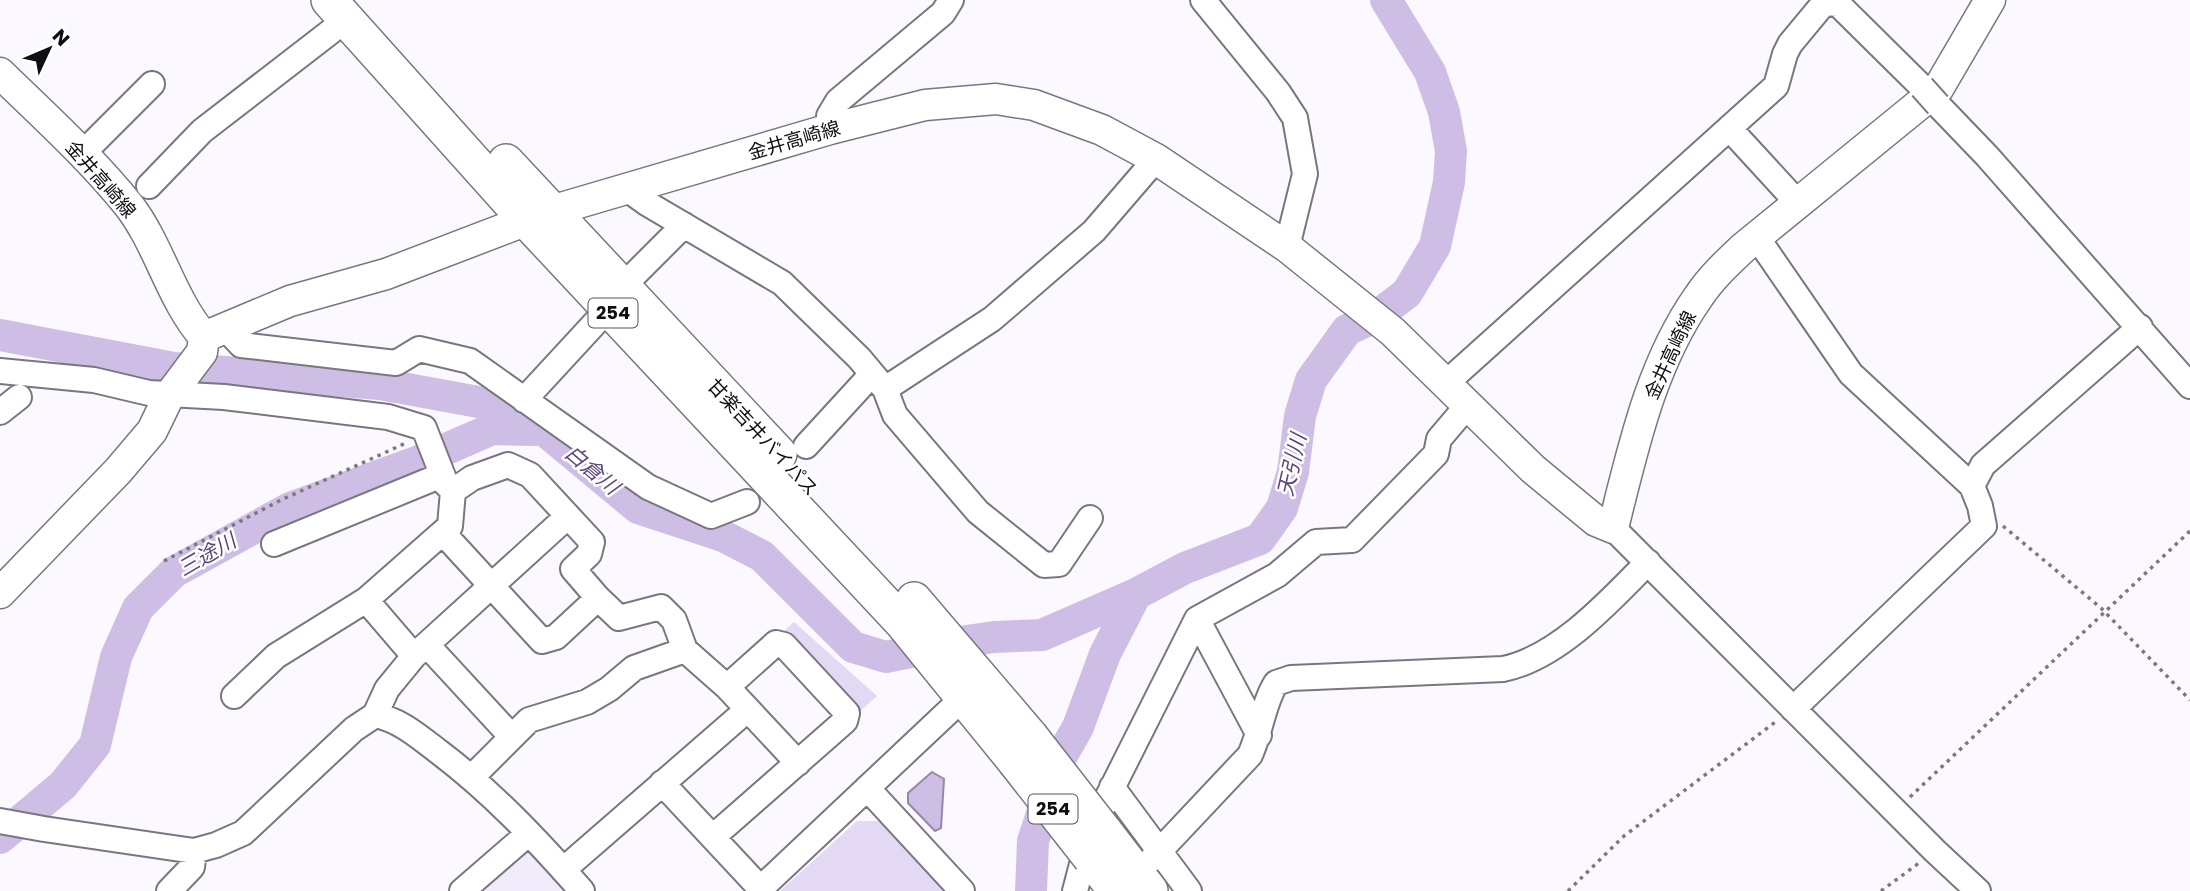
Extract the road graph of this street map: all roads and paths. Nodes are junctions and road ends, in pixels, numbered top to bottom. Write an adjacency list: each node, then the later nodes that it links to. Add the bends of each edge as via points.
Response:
1 (951, 0): 8 (street, via 943,13 838,101 829,116)
2 (1203, 0): 17 (street, via 1295,118 1305,174)
3 (1988, 3): 13 (main road, 金井高崎線, via 1938,89)
4 (344, 6): 11 (street, via 202,131); 14 (highway, 甘楽吉井バイパス / 254)
5 (0, 73): 9 (main road, 金井高崎線)
6 (152, 84): 9 (street)
7 (1729, 128): 13 (street); 19 (street, via 1776,86 1790,44 1824,3 1838,4 1930,96); 23 (street)
8 (830, 129): 10 (main road, 金井高崎線, via 925,105 996,99 1062,114); 12 (main road, 金井高崎線)
9 (82, 155): 20 (main road, 金井高崎線, via 130,208 188,318)
10 (1156, 159): 17 (main road, 金井高崎線); 22 (street, via 1094,231 992,319)
11 (149, 186)
12 (627, 189): 14 (main road, 金井高崎線); 15 (street)
13 (1797, 202): 16 (main road, 金井高崎線)
14 (538, 215): 18 (highway, 甘楽吉井バイパス / 254); 20 (main road, 金井高崎線, via 386,274 247,317)
15 (684, 225): 18 (street); 22 (street, via 782,283)
16 (1756, 236): 31 (street, via 1851,374); 35 (main road, 金井高崎線, via 1716,274 1673,340 1636,436)
17 (1287, 247): 23 (main road, 金井高崎線, via 1393,331)
18 (616, 297): 26 (street); 48 (highway, 甘楽吉井バイパス / 254, via 913,616)
19 (2140, 327): 24 (street); 31 (street, via 1983,465)
20 (211, 339): 25 (main road); 26 (street, via 396,363 419,349 470,361)
21 (0, 371): 25 (street, via 94,380 149,393)
22 (879, 382): 29 (street); 34 (street, via 895,415 978,512 1044,565 1059,564)
23 (1445, 384): 27 (main road)
24 (2190, 386)
25 (172, 392): 28 (street, via 388,417 424,428); 42 (main road, via 135,452)
26 (524, 400): 32 (street, via 648,487 710,516)
27 (1467, 406): 35 (main road, via 1533,469 1596,521); 45 (street, via 1439,439 1436,454 1352,540 1316,542 1277,575)
28 (428, 435): 30 (street); 39 (path, via 281,500)
29 (806, 446)
30 (444, 476): 33 (street, via 472,478 508,465 530,475); 37 (street, via 450,526); 38 (street)
31 (1976, 496): 51 (path, via 2101,608); 52 (street, via 1984,526)
32 (747, 502)
33 (568, 516): 41 (street); 43 (street, via 592,542 589,554 573,569)
34 (1090, 518)
35 (1613, 528): 40 (street)
36 (2190, 531): 62 (path)
37 (443, 533): 41 (street); 44 (street)
38 (274, 544)
39 (164, 561)
40 (1648, 562): 52 (street); 55 (street, via 1601,610 1522,666 1291,678 1276,683 1269,695)
41 (491, 586): 43 (street, via 542,641 556,638); 46 (street)
42 (0, 593)
43 (598, 598): 47 (street, via 619,618 661,607 674,620)
44 (366, 600): 46 (street); 50 (street, via 276,656)
45 (1197, 618): 55 (street); 60 (street)
46 (420, 650): 54 (street, via 387,689); 56 (street)
47 (685, 650): 49 (street); 56 (street, via 634,668 587,702 529,720)
48 (960, 677): 61 (street); 66 (highway, 甘楽吉井バイパス / 254, bridge, via 1023,748)
49 (727, 687): 53 (street); 57 (street, via 776,643 847,713 845,721)
50 (234, 696)
51 (2190, 700)
52 (1793, 709): 62 (street); 79 (path, via 1624,836)
53 (747, 710): 57 (street); 59 (street)
54 (374, 715): 58 (street, via 393,719); 67 (street, via 243,833)
55 (1259, 735): 69 (street, via 1250,755)
56 (511, 736): 58 (street)
57 (798, 763): 65 (street)
58 (472, 777): 64 (street)
59 (662, 783): 65 (street); 70 (street)
60 (1112, 787): 69 (street); 76 (street, via 1091,830)
61 (867, 788): 71 (street); 75 (street)
62 (1895, 811): 68 (street)
63 (0, 821): 67 (street)
64 (529, 833): 70 (street); 73 (street)
65 (714, 836): 71 (street)
66 (1097, 844): 69 (highway, 甘楽吉井バイパス / 254); 77 (highway, 甘楽吉井バイパス / 254)
67 (194, 851): 72 (street, via 192,867)
68 (1935, 851): 80 (path); 81 (street)
69 (1154, 867): 78 (street)
70 (564, 870): 74 (street)
71 (759, 890)
72 (169, 891)
73 (462, 891)
74 (582, 891)
75 (962, 891)
76 (1075, 891)
77 (1116, 891)
78 (1189, 891)
79 (1568, 891)
80 (1881, 891)
81 (1978, 891)

